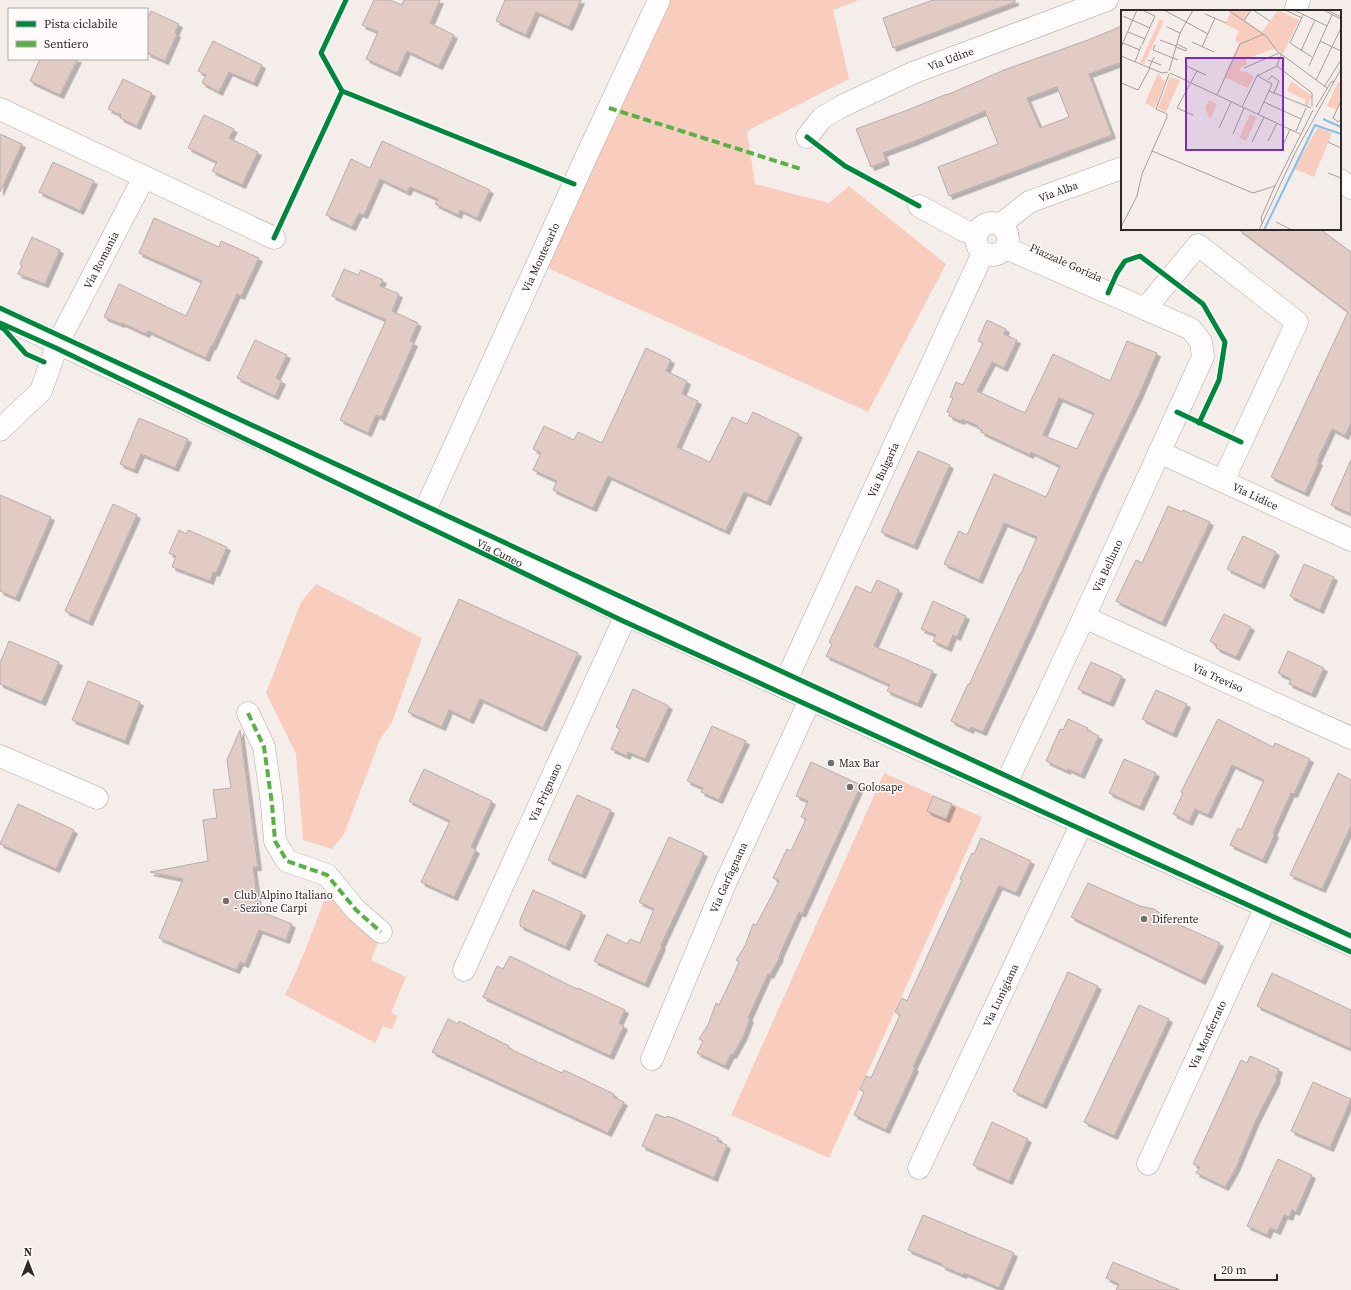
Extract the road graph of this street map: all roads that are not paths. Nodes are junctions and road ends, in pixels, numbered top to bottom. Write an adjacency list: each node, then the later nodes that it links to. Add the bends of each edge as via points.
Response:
1 (659, 0): 23 (street, Via Montecarlo)
2 (1107, 0): 6 (street, Via Udine, via 908,75 822,118)
3 (1299, 0): 4 (street)
4 (1295, 10)
5 (0, 109): 8 (street)
6 (806, 138)
7 (1121, 168): 12 (street, Via Alba, via 1029,202)
8 (144, 178): 13 (street); 19 (street, Via Romania)
9 (1341, 181): 10 (street)
10 (1351, 188)
11 (919, 206): 14 (street, via 965,231)
12 (1000, 225): 14 (street, via 988,223 979,229); 15 (street, via 1007,233)
13 (274, 238)
14 (980, 244): 15 (street, via 988,255 998,255); 27 (street, Via Bulgaria)
15 (1006, 248): 16 (street, Piazzale Gorizia)
16 (1145, 309): 18 (street, Piazzale Gorizia, via 1191,329); 22 (street, via 1198,245 1297,322)
17 (0, 316): 19 (street, Via Cuneo)
18 (1201, 342): 21 (street, Via Belluno, via 1203,357)
19 (58, 343): 20 (street, Via Romania, via 41,391); 23 (street, Via Cuneo)
20 (0, 430)
21 (1159, 452): 22 (street, Via Lidice); 26 (street, Via Belluno)
22 (1223, 481): 24 (street, Via Lidice)
23 (423, 515): 25 (street, Via Cuneo)
24 (1351, 540)
25 (626, 615): 27 (street, Via Cuneo); 38 (street, Via Frignano)
26 (1084, 617): 30 (street, Via Treviso); 32 (street, Via Belluno)
27 (783, 687): 28 (street, Via Cuneo)
28 (810, 700): 32 (street, Via Cuneo); 39 (street, Via Garfagnana, via 724,886)
29 (248, 713): 36 (street, via 264,747 275,841 287,861 327,875 356,910)
30 (1351, 738)
31 (0, 756): 33 (street)
32 (1004, 788): 34 (street, Via Cuneo)
33 (97, 798)
34 (1082, 823): 35 (street, Via Cuneo); 41 (street, Via Lunigiana)
35 (1266, 907): 37 (street, Via Cuneo); 40 (street, Via Monferrato)
36 (381, 932)
37 (1351, 945)
38 (464, 970)
39 (652, 1058)
40 (1148, 1164)
41 (919, 1168)

